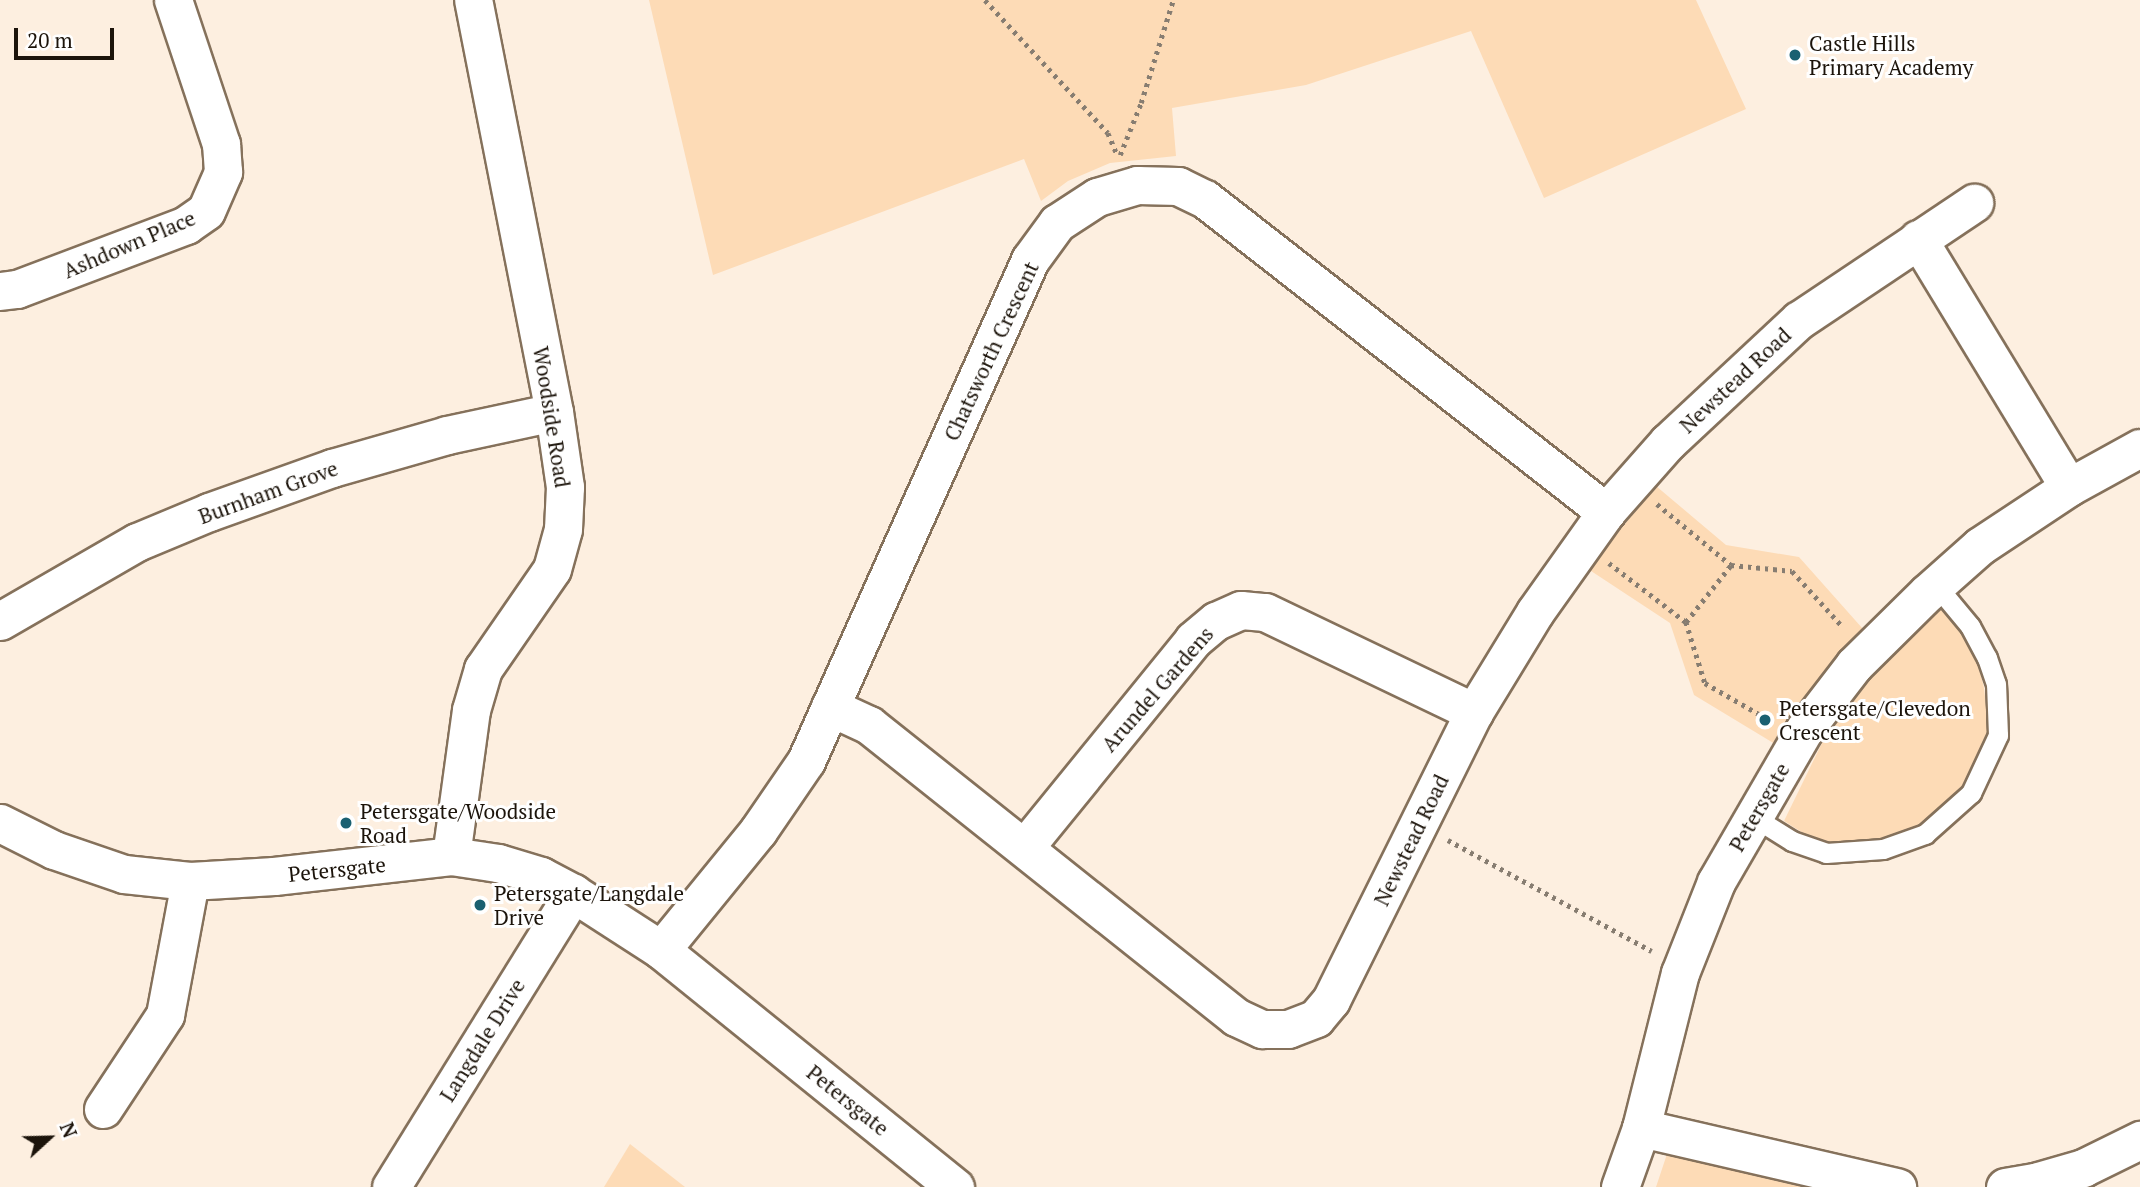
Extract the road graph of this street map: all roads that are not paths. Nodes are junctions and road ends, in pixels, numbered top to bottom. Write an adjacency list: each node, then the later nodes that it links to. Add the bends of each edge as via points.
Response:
1 (173, 0): 5 (street, Ashdown Place, via 221,144 223,172 206,211 186,225 17,289)
2 (473, 0): 6 (street, Woodside Road)
3 (1974, 203): 4 (street, Newstead Road)
4 (1918, 239): 8 (street); 9 (street, Newstead Road, via 1799,320 1668,442)
5 (0, 291)
6 (554, 412): 11 (street, Burnham Grove, via 447,435 332,468 209,512 137,542); 17 (street, Woodside Road, via 565,487 563,529 552,569 483,669 471,710)
7 (2140, 448): 8 (street, Petersgate)
8 (2069, 486): 10 (street, Petersgate, via 1980,546)
9 (1606, 512): 12 (street, Chatsworth Crescent, via 1205,199 1178,186 1137,185 1121,173 1097,197 1057,223 1030,260); 13 (street, Newstead Road, via 1535,612)
10 (1936, 585): 14 (street, Petersgate, via 1867,652 1800,738); 14 (lane, via 1970,626 1996,684 1998,735 1971,793 1926,834 1883,849 1826,853 1792,841)
11 (0, 621)
12 (830, 707): 16 (street, Newstead Road, via 869,725); 20 (street, Chatsworth Crescent, via 806,761 758,831)
13 (1474, 712): 16 (street, Arundel Gardens, via 1265,612 1241,610 1216,621 1193,640); 16 (street, Newstead Road, via 1331,1000 1316,1018 1289,1029 1262,1029 1236,1017)
14 (1752, 816): 22 (street, Petersgate, via 1716,882 1684,964)
15 (0, 823): 18 (street, Petersgate, via 54,850 124,874)
16 (1025, 847)
17 (451, 856): 18 (street, Petersgate); 19 (street, Petersgate, via 541,876)
18 (190, 881): 21 (street, via 165,1015)
19 (573, 893): 20 (street, Petersgate); 24 (street, Langdale Drive)
20 (661, 950): 25 (street, Petersgate)
21 (103, 1109)
22 (1641, 1128): 26 (street, Petersgate); 27 (street)
23 (2140, 1140): 28 (street, via 2083,1168)
24 (391, 1187)
25 (955, 1187)
26 (1620, 1187)
27 (1897, 1187)
28 (2005, 1187)

